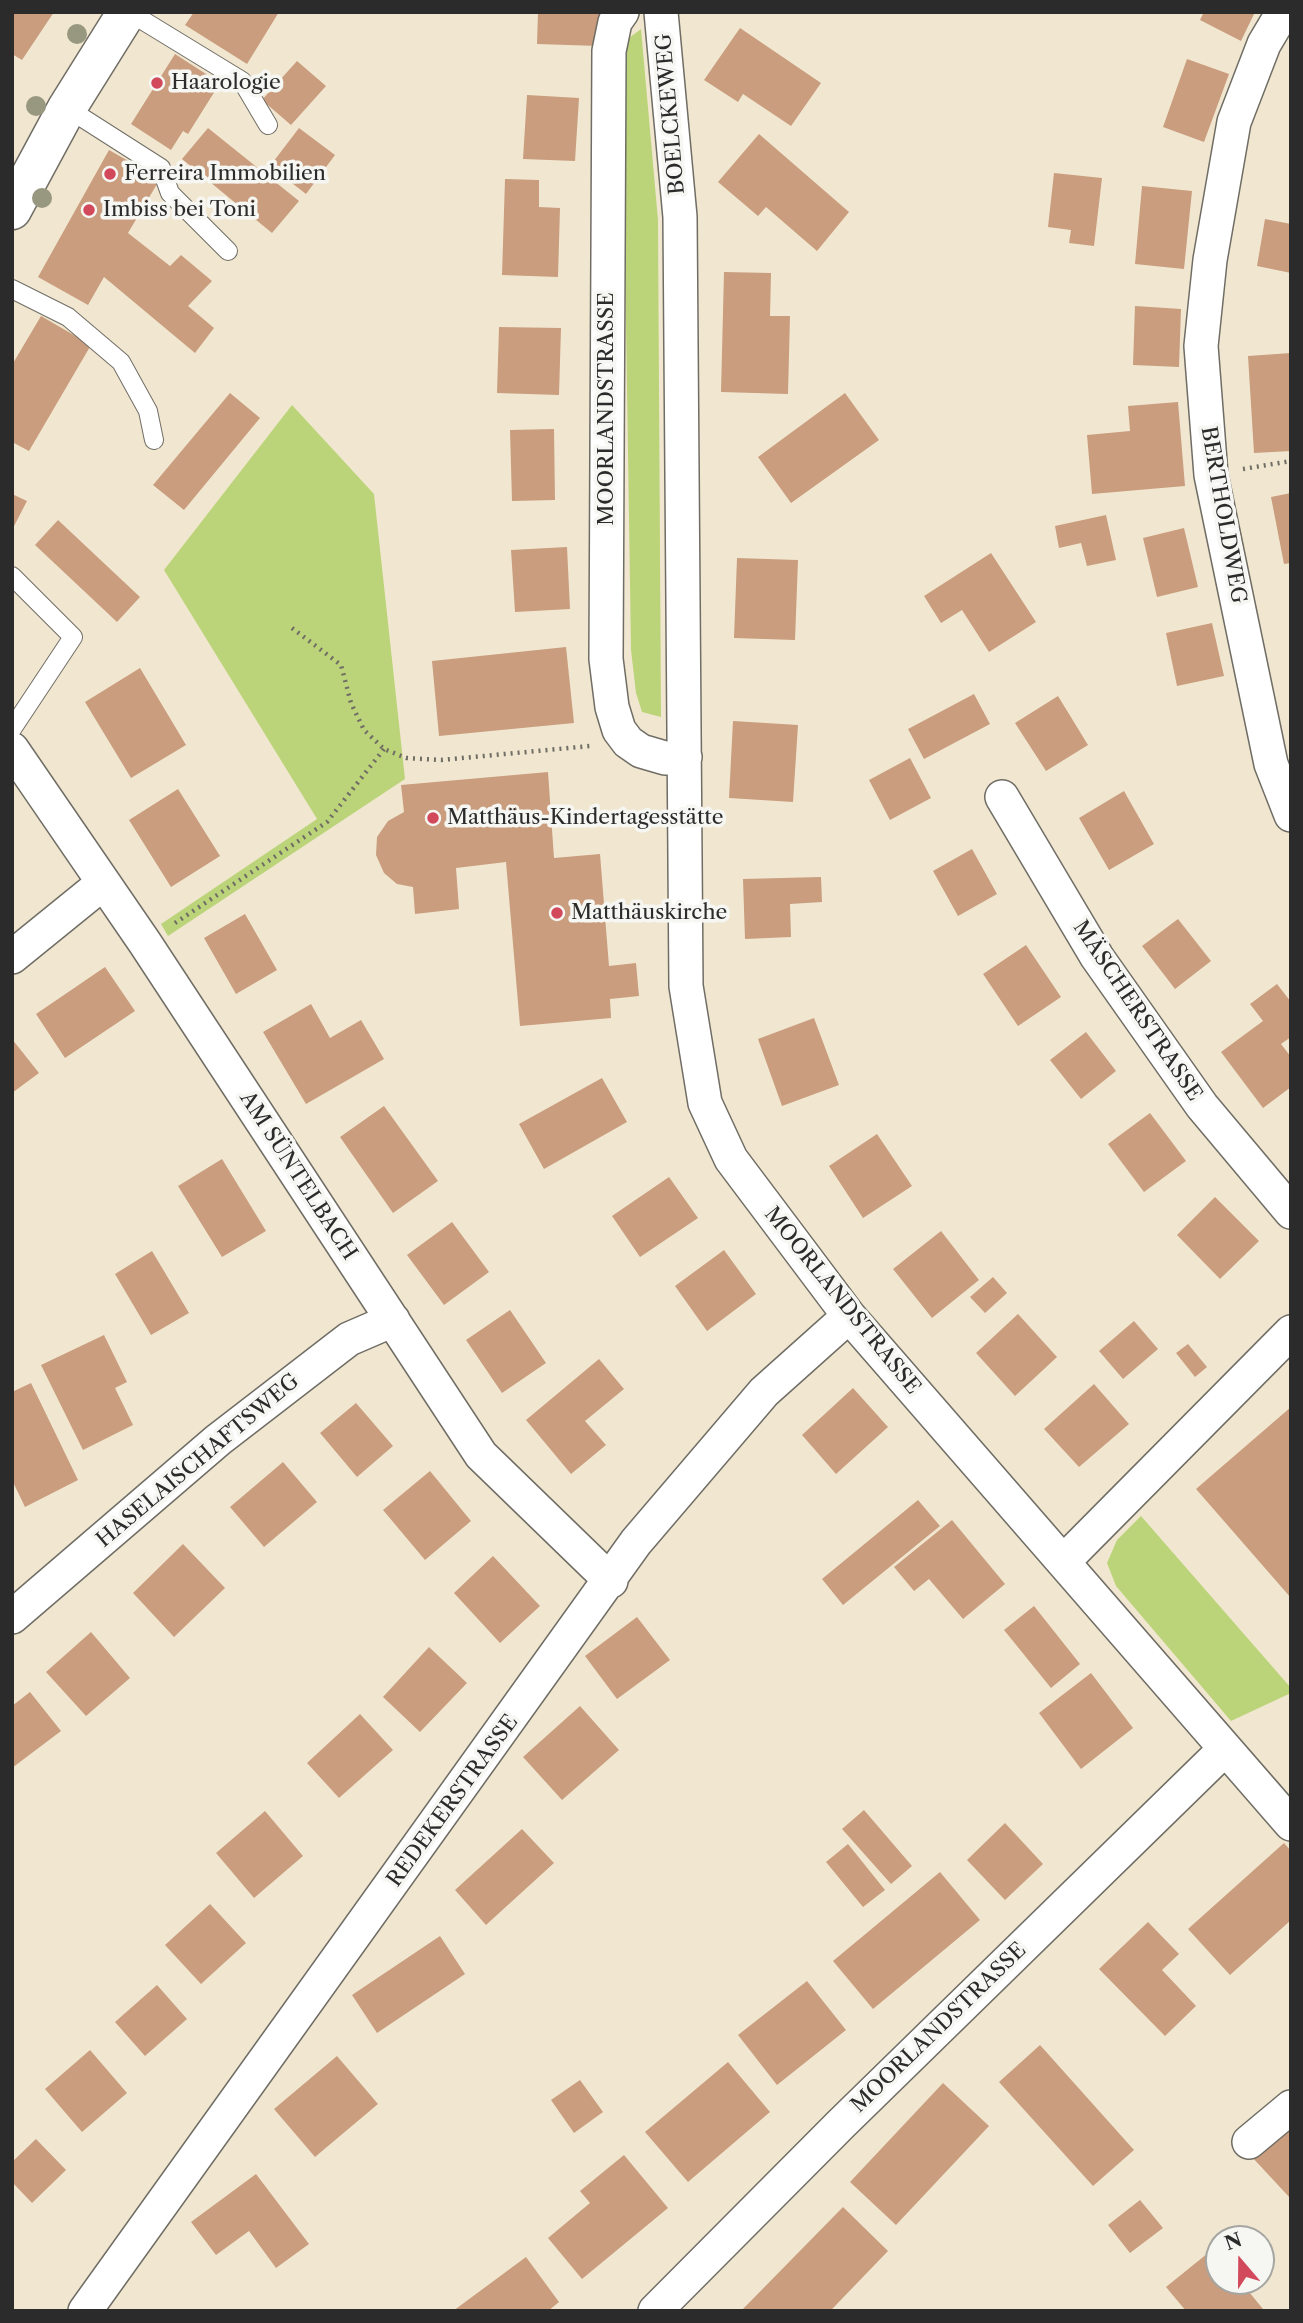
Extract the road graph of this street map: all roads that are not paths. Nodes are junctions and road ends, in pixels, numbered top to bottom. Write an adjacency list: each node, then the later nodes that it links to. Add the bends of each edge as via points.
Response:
1 (128, 12): 5 (street); 6 (lane, via 242,81)
2 (622, 12): 15 (street, MOORLANDSTRASSE, via 609,51 606,659 612,707 628,742 665,758)
3 (661, 12): 8 (street, BOELCKEWEG)
4 (1283, 12): 17 (street, BERTHOLDWEG, via 1264,44 1234,122 1210,260 1201,346 1211,475 1271,764)
5 (67, 108): 7 (street); 9 (lane, via 162,168 170,193)
6 (268, 125)
7 (12, 210)
8 (680, 217): 15 (street, MOORLANDSTRASSE)
9 (228, 251)
10 (12, 289): 11 (lane, via 68,317 121,362 148,411)
11 (154, 440)
12 (12, 576): 13 (lane, via 73,637)
13 (12, 729)
14 (12, 748): 18 (street, AM SÜNTELBACH)
15 (685, 757): 21 (street, MOORLANDSTRASSE, via 686,986 705,1103 731,1159)
16 (1002, 797): 20 (street, MÄSCHERSTRASSE, via 1097,957 1202,1106)
17 (1291, 815)
18 (102, 884): 19 (street); 22 (street, AM SÜNTELBACH)
19 (12, 957)
20 (1291, 1212)
21 (849, 1316): 24 (street, MOORLANDSTRASSE); 25 (street, REDEKERSTRASSE, via 764,1392 636,1542)
22 (393, 1320): 25 (street, AM SÜNTELBACH, via 481,1455); 26 (street, HASELAISCHAFTSWEG, via 349,1339 218,1440)
23 (1291, 1332): 24 (street)
24 (1063, 1562): 27 (street, MOORLANDSTRASSE)
25 (611, 1581): 31 (street, REDEKERSTRASSE)
26 (12, 1617)
27 (1225, 1749): 28 (street, MOORLANDSTRASSE); 32 (street, MOORLANDSTRASSE)
28 (1291, 1824)
29 (1291, 2107): 30 (street)
30 (1249, 2142)
31 (85, 2311)
32 (655, 2311)

